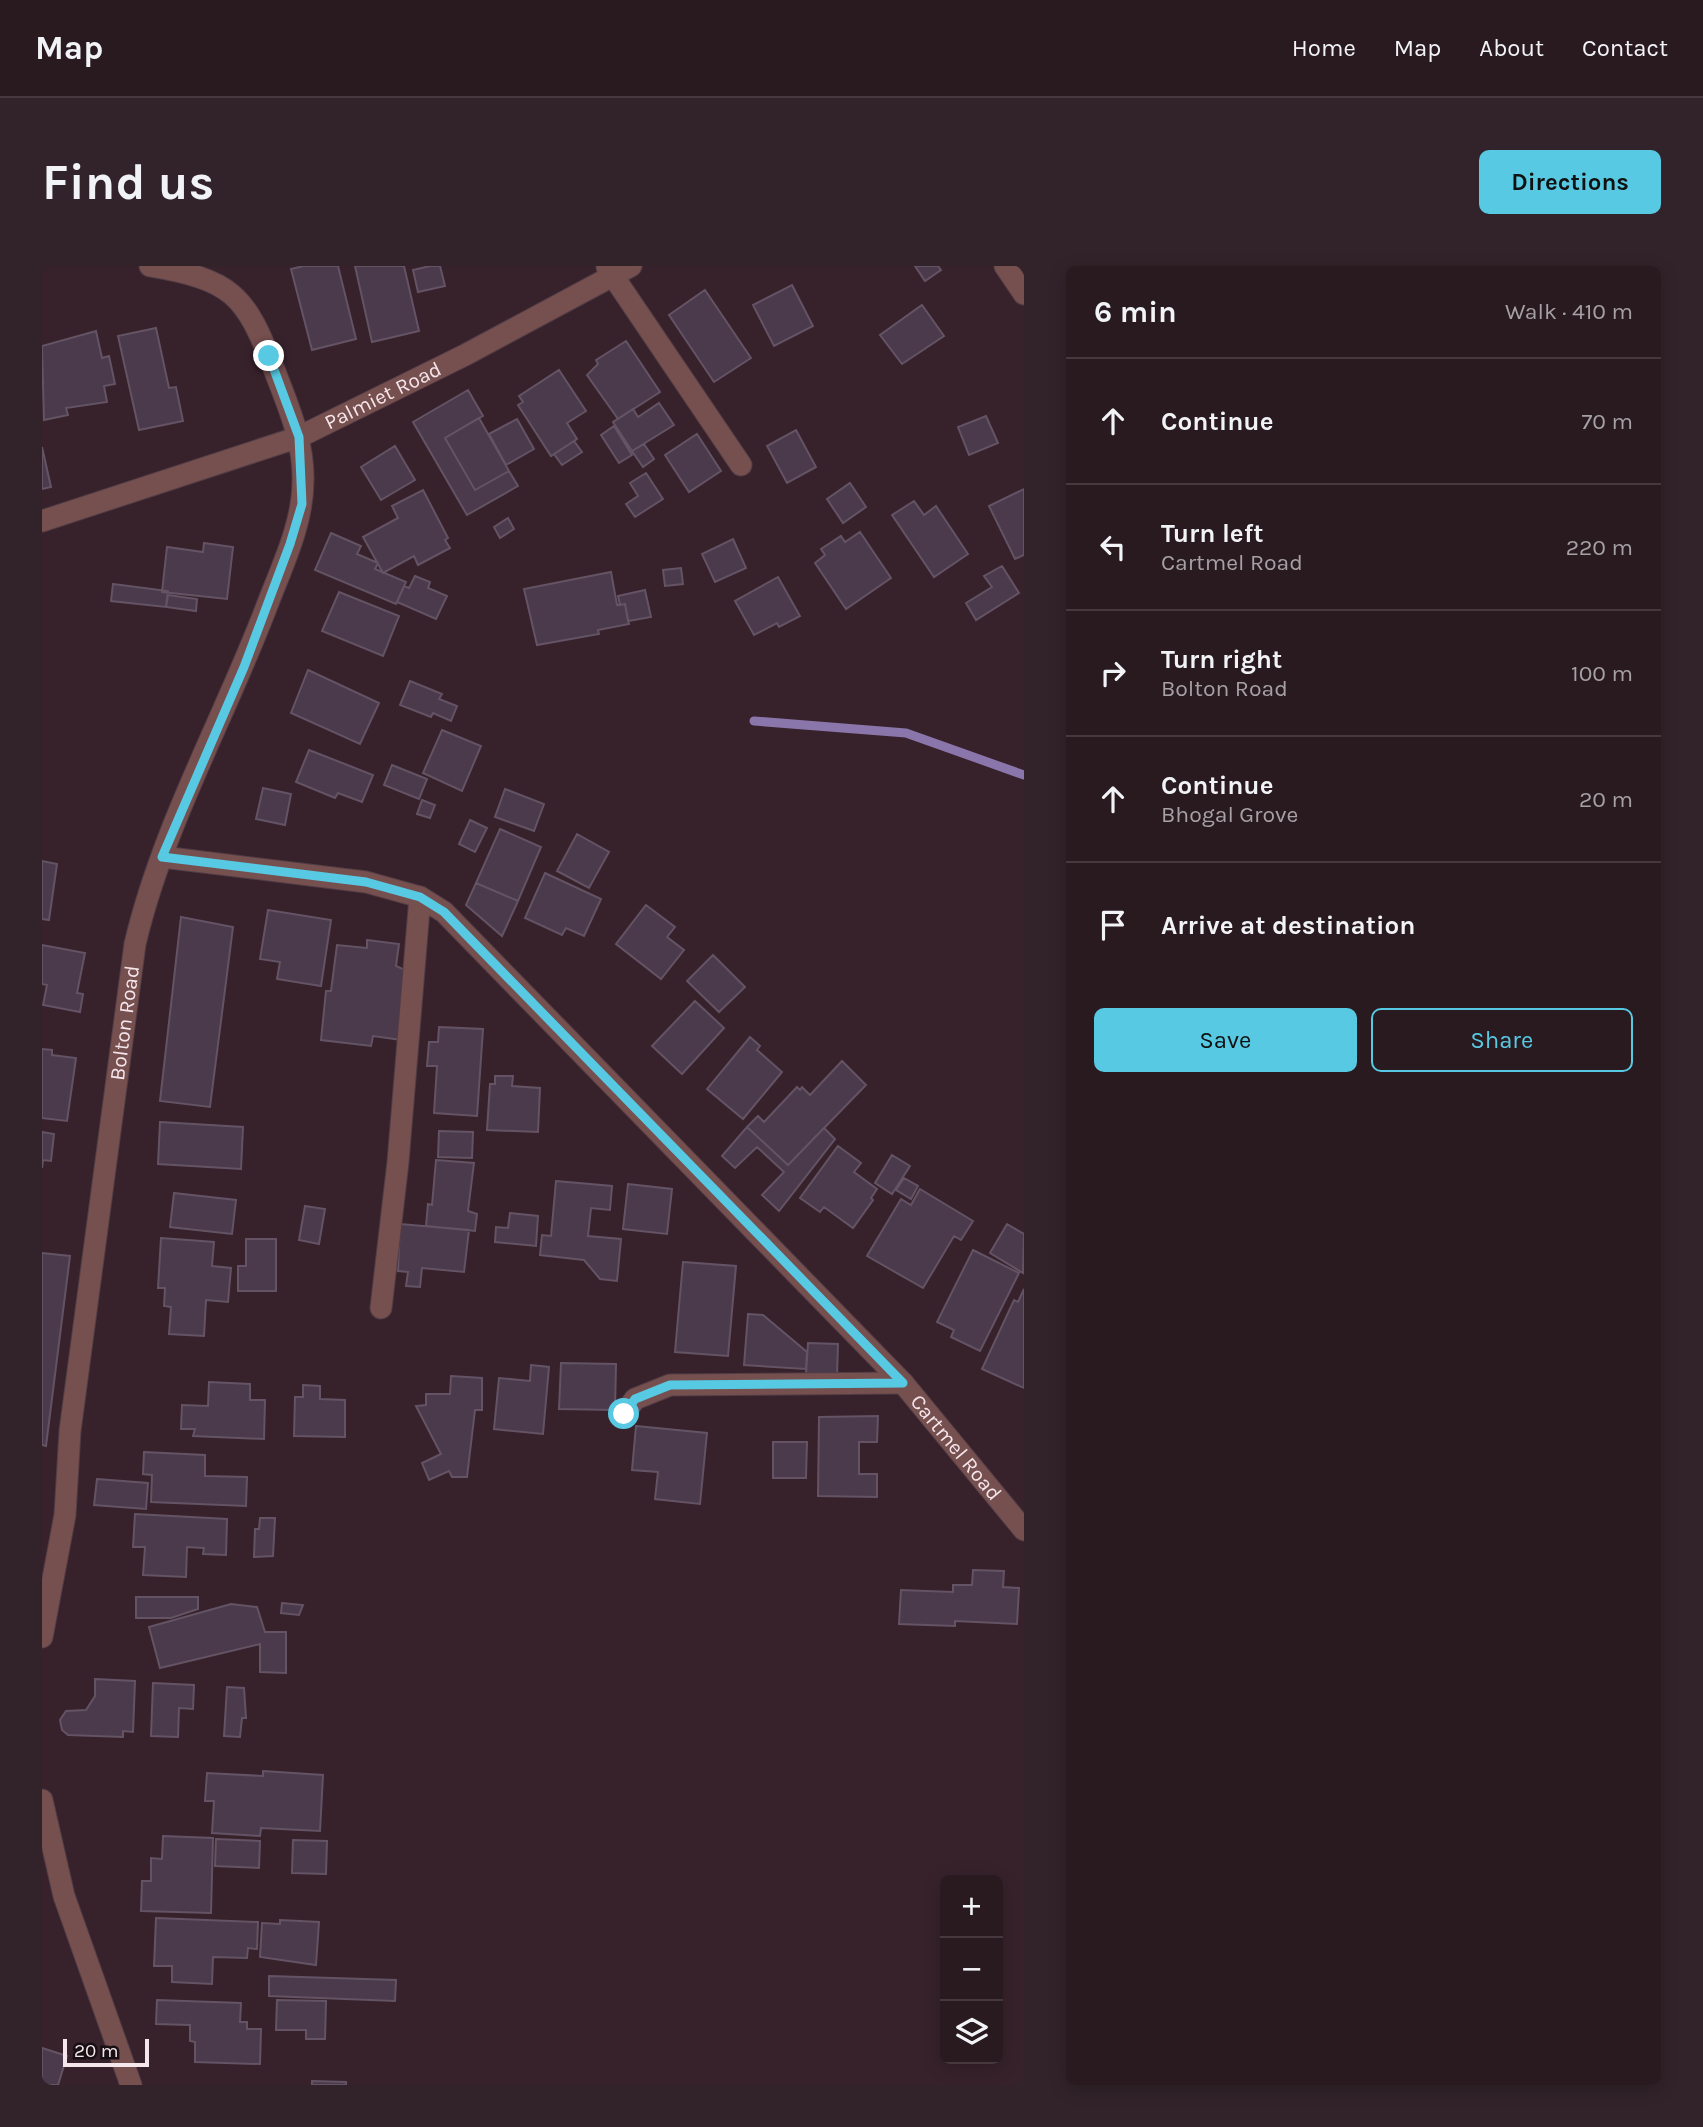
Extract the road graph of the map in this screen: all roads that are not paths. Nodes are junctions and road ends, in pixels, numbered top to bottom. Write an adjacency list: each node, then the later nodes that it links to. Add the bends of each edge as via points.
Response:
1 (150, 266): 5 (street, Bolton Road, via 205,277 246,307 260,331)
2 (1005, 266): 4 (street)
3 (618, 269): 5 (street, Palmiet Road, via 465,355); 6 (street)
4 (1024, 294)
5 (299, 437): 7 (street, Palmiet Road); 8 (street, Bolton Road, via 302,504 290,544 244,667)
6 (741, 465)
7 (42, 521)
8 (162, 857): 9 (street, Cartmel Road, via 366,882); 14 (street, Bolton Road, via 147,893 135,944 70,1431 65,1515)
9 (420, 897): 10 (street); 11 (street, Cartmel Road, via 464,931)
10 (381, 1308)
11 (903, 1383): 12 (street, via 670,1385 635,1399); 13 (street, Cartmel Road)
12 (624, 1414)
13 (1024, 1530)
14 (42, 1637)
15 (42, 1800): 16 (street, via 64,1896)
16 (131, 2085)

